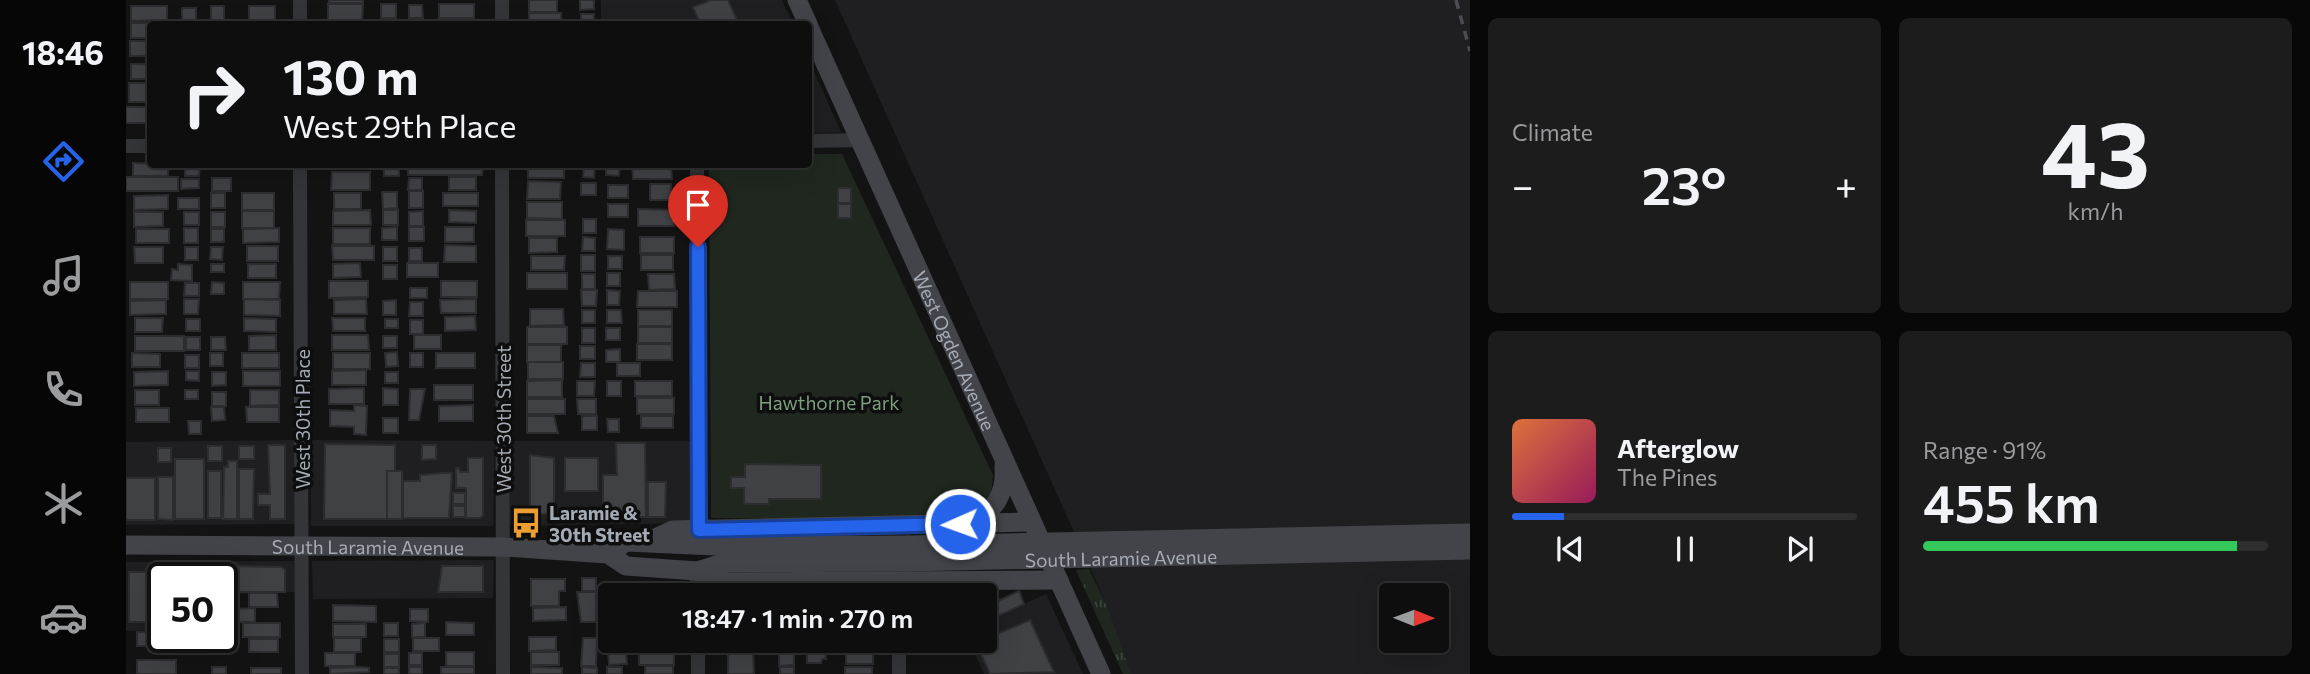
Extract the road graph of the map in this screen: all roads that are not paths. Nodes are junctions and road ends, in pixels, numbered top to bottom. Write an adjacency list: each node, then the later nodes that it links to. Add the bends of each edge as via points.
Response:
1 (300, 0): 4 (street)
2 (502, 0): 5 (street)
3 (797, 0): 6 (main road, West Ogden Avenue)
4 (300, 21)
5 (502, 21)
6 (806, 21)
7 (812, 34): 8 (main road, West Ogden Avenue)
8 (860, 140): 9 (street); 15 (main road, West Ogden Avenue)
9 (812, 141)
10 (126, 146): 11 (street)
11 (147, 146)
12 (300, 168): 22 (street, West 30th Place)
13 (502, 168): 23 (street, West 30th Street)
14 (697, 168): 18 (street)
15 (1003, 459): 16 (main road, West Ogden Avenue); 17 (main road, via 1003,489 996,504 978,519)
16 (1031, 522): 17 (main road); 28 (main road, West Ogden Avenue)
17 (960, 524): 18 (main road)
18 (699, 530): 20 (main road, via 673,530)
19 (1470, 533): 26 (main road, South Laramie Avenue, bridge)
20 (647, 542): 25 (main road, South Laramie Avenue, via 626,542); 26 (main road, South Laramie Avenue)
21 (126, 545): 22 (main road, South Laramie Avenue)
22 (303, 545): 23 (main road, South Laramie Avenue); 34 (street, West 30th Place)
23 (503, 547): 25 (main road, South Laramie Avenue); 35 (street, West 30th Street)
24 (1470, 551): 26 (main road, South Laramie Avenue, bridge)
25 (608, 554): 27 (main road, South Laramie Avenue, via 626,566)
26 (907, 554): 27 (main road, South Laramie Avenue, via 723,563)
27 (697, 571): 29 (street); 30 (main road, via 726,582)
28 (1059, 579): 31 (main road); 38 (main road, West Ogden Avenue)
29 (697, 583)
30 (755, 583)
31 (988, 583)
32 (698, 653): 36 (street)
33 (899, 653): 37 (street)
34 (302, 674)
35 (503, 674)
36 (698, 674)
37 (899, 674)
38 (1101, 674)

